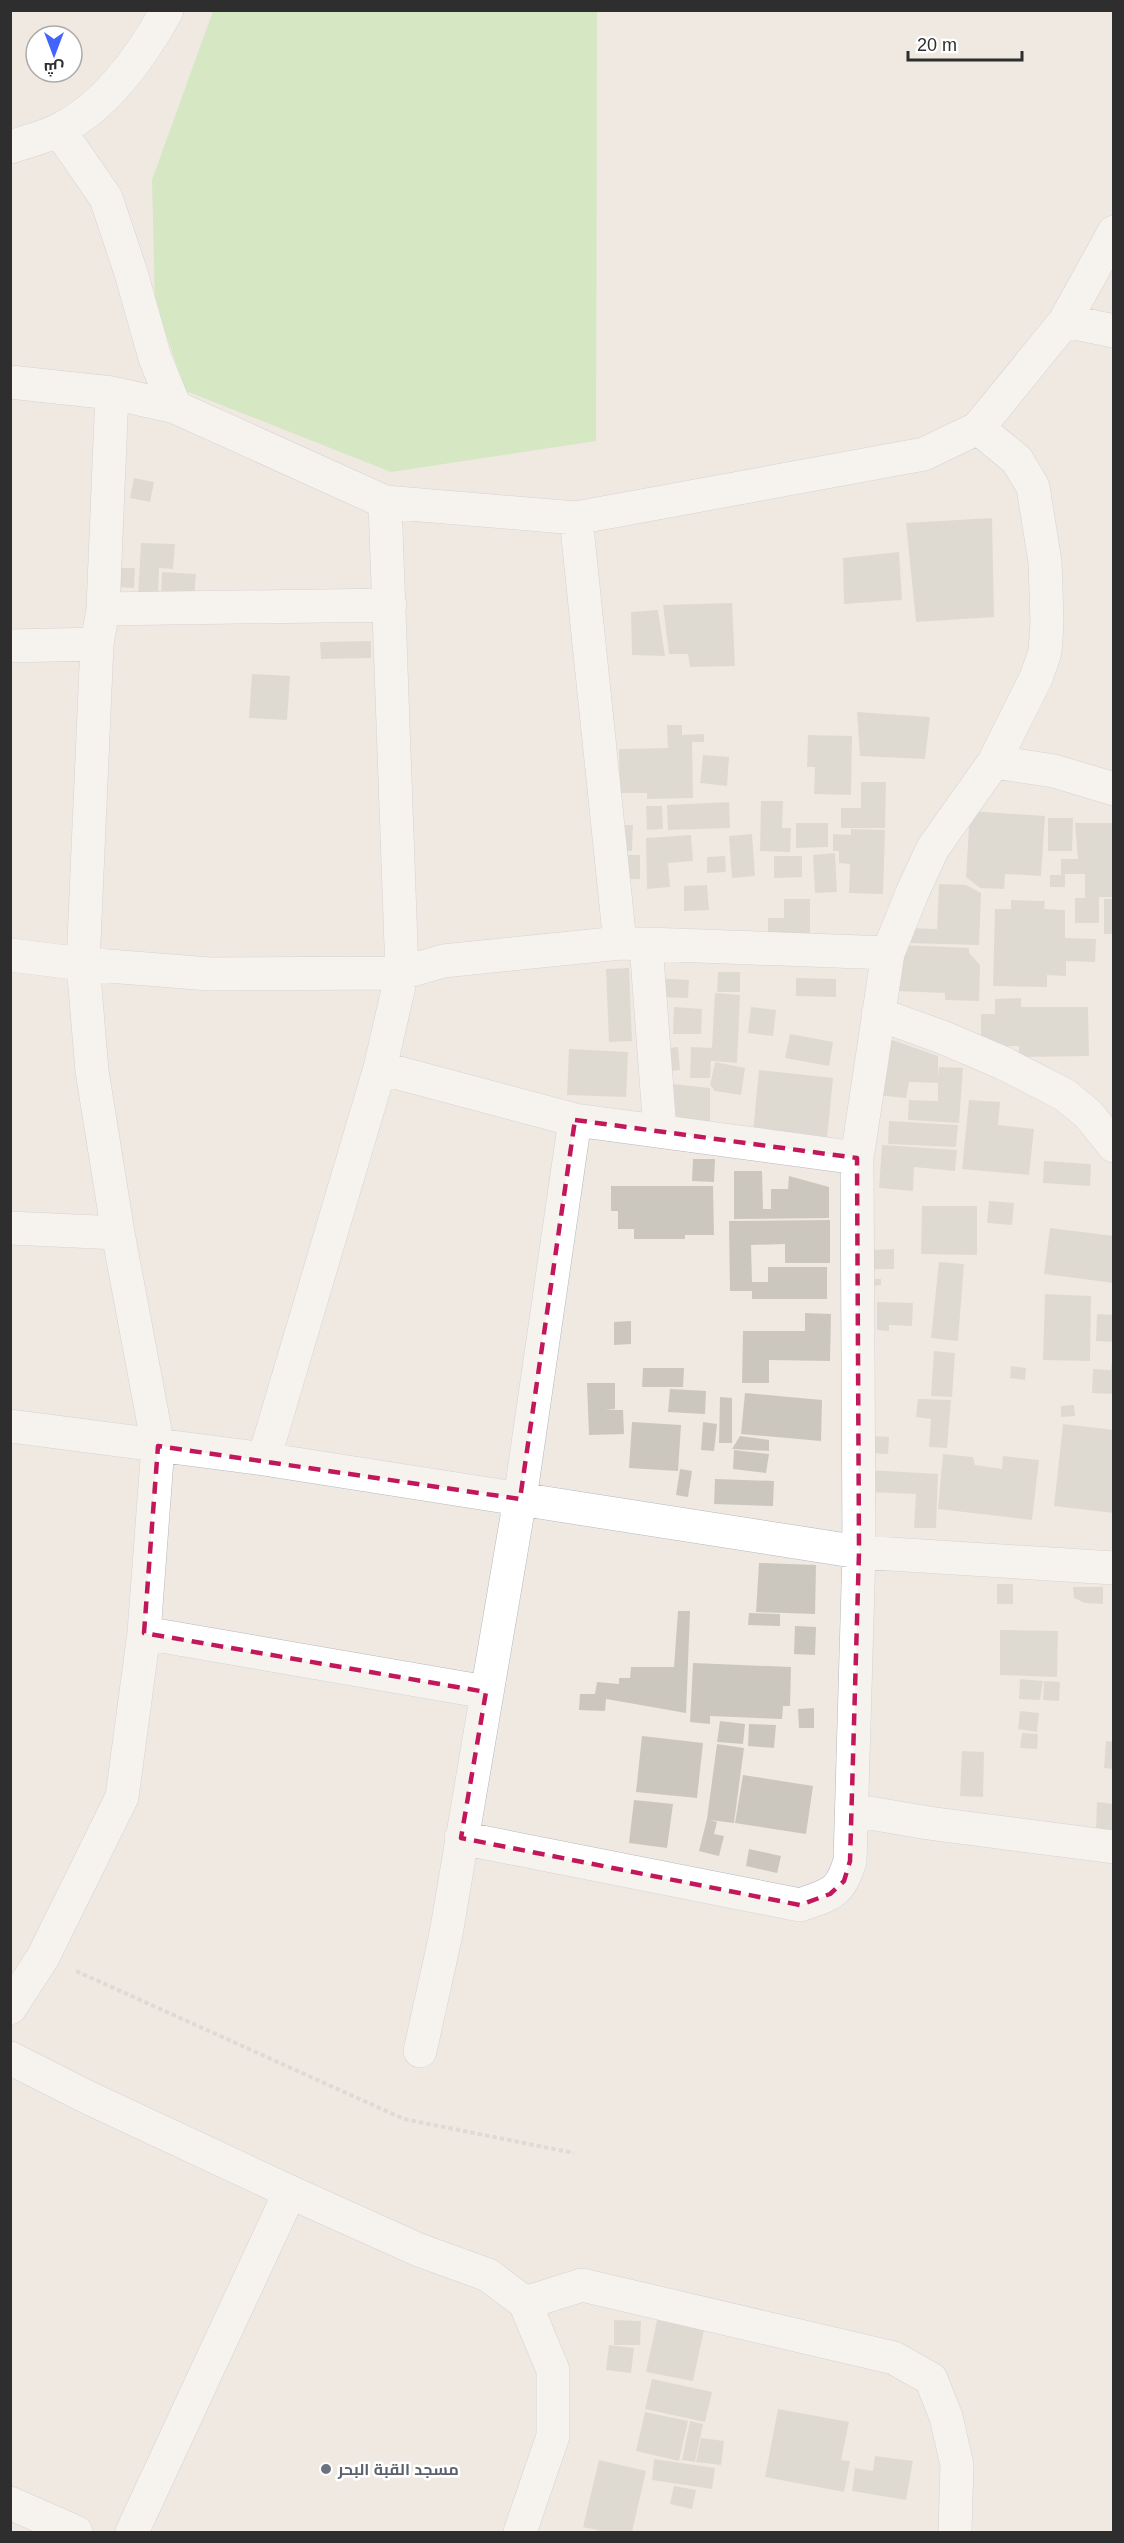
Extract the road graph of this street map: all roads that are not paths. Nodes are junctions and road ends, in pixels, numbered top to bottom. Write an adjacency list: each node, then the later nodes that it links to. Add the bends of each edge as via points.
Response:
1 (166, 10): 2 (street, via 141,52 100,102)
2 (59, 130): 3 (street); 9 (street, via 106,198 155,358)
3 (10, 147)
4 (1113, 232): 5 (street)
5 (1065, 321): 6 (street); 10 (street)
6 (1113, 331)
7 (10, 382): 8 (street)
8 (112, 393): 9 (street); 14 (street)
9 (175, 407): 11 (street)
10 (978, 428): 12 (street, via 924,454); 17 (street, via 1017,460 1033,487 1045,562 1045,652)
11 (385, 502): 12 (street); 13 (street)
12 (576, 518): 19 (street)
13 (390, 606): 14 (street); 23 (street)
14 (103, 609): 15 (street)
15 (97, 644): 16 (street); 22 (street)
16 (10, 646)
17 (994, 762): 18 (street, via 1054,771); 20 (street, via 933,848)
18 (1113, 789)
19 (633, 944): 20 (street); 23 (street, via 442,962); 27 (street)
20 (888, 953): 24 (street)
21 (10, 955): 22 (street)
22 (83, 964): 23 (street, via 210,974); 31 (street, via 92,1071)
23 (402, 973): 25 (street)
24 (878, 1014): 28 (street, via 1003,1063 1065,1095 1088,1114); 29 (street)
25 (380, 1068): 26 (street); 34 (street)
26 (575, 1120): 27 (street); 35 (street)
27 (660, 1131): 29 (street)
28 (1113, 1146)
29 (856, 1158): 36 (street)
30 (10, 1228): 31 (street)
31 (118, 1233): 33 (street)
32 (10, 1426): 33 (street)
33 (158, 1446): 34 (street); 38 (street)
34 (264, 1459): 35 (street)
35 (520, 1499): 36 (street); 39 (street)
36 (859, 1552): 37 (street); 40 (street)
37 (1113, 1568)
38 (144, 1633): 39 (street); 43 (street, via 122,1797 43,1957)
39 (486, 1692): 41 (street)
40 (852, 1810): 41 (street, via 850,1861 844,1881 830,1894 800,1905); 42 (street)
41 (461, 1838): 44 (street, via 446,1934)
42 (1113, 1847)
43 (10, 2008)
44 (420, 2051)
45 (10, 2058): 46 (street)
46 (290, 2192): 47 (street, via 419,2250 488,2275); 50 (street)
47 (525, 2303): 51 (street, via 553,2370 553,2436); 52 (street, via 582,2285 894,2358 932,2379 946,2418 957,2465)
48 (10, 2503): 49 (street)
49 (76, 2532)
50 (132, 2532)
51 (520, 2532)
52 (955, 2532)

